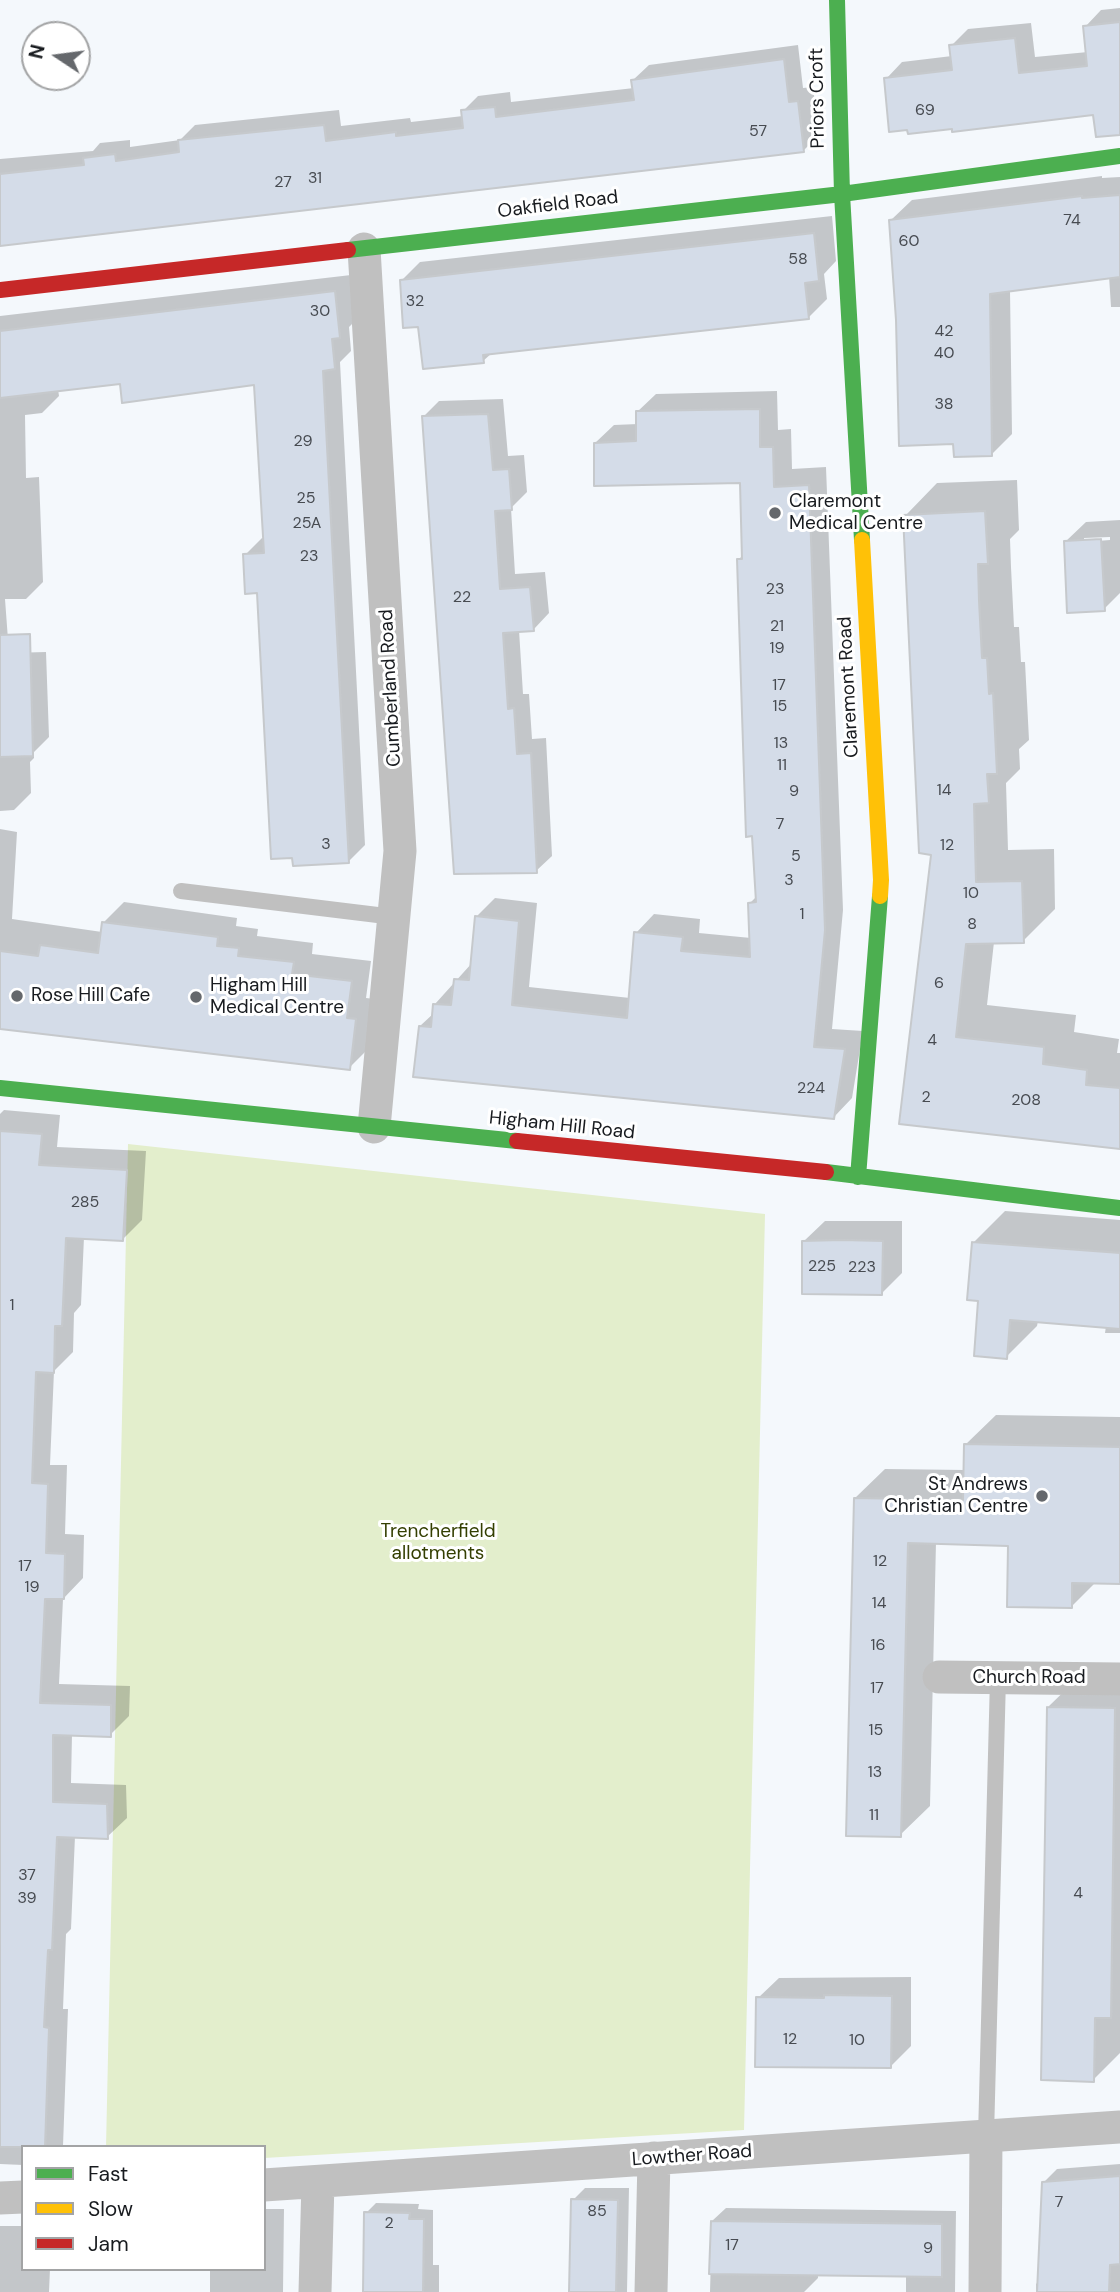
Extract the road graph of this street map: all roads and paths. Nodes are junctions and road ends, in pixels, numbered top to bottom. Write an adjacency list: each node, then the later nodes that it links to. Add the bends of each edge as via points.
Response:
1 (837, 0): 3 (street, Priors Croft)
2 (1120, 156): 3 (street, Oakfield Road)
3 (842, 194): 4 (street, Oakfield Road); 10 (street, Claremont Road, via 881,880)
4 (364, 249): 5 (street, Oakfield Road); 7 (street, Cumberland Road, via 400,851)
5 (0, 290)
6 (181, 891): 7 (lane)
7 (394, 917): 9 (street, Cumberland Road)
8 (0, 1088): 9 (street, Higham Hill Road)
9 (374, 1127): 10 (street, Higham Hill Road)
10 (858, 1177): 11 (street, Higham Hill Road)
11 (1120, 1208)
12 (939, 1677): 13 (street, Church Road)
13 (998, 1678): 14 (street, Church Road); 16 (lane)
14 (1120, 1679)
15 (1120, 2127): 16 (street, Lowther Road)
16 (986, 2136): 17 (street, Lowther Road); 24 (street)
17 (654, 2158): 18 (street, Lowther Road); 23 (street)
18 (318, 2182): 19 (street, Lowther Road); 22 (street)
19 (266, 2185)
20 (21, 2197): 21 (street)
21 (0, 2198)
22 (315, 2292)
23 (651, 2292)
24 (985, 2292)

